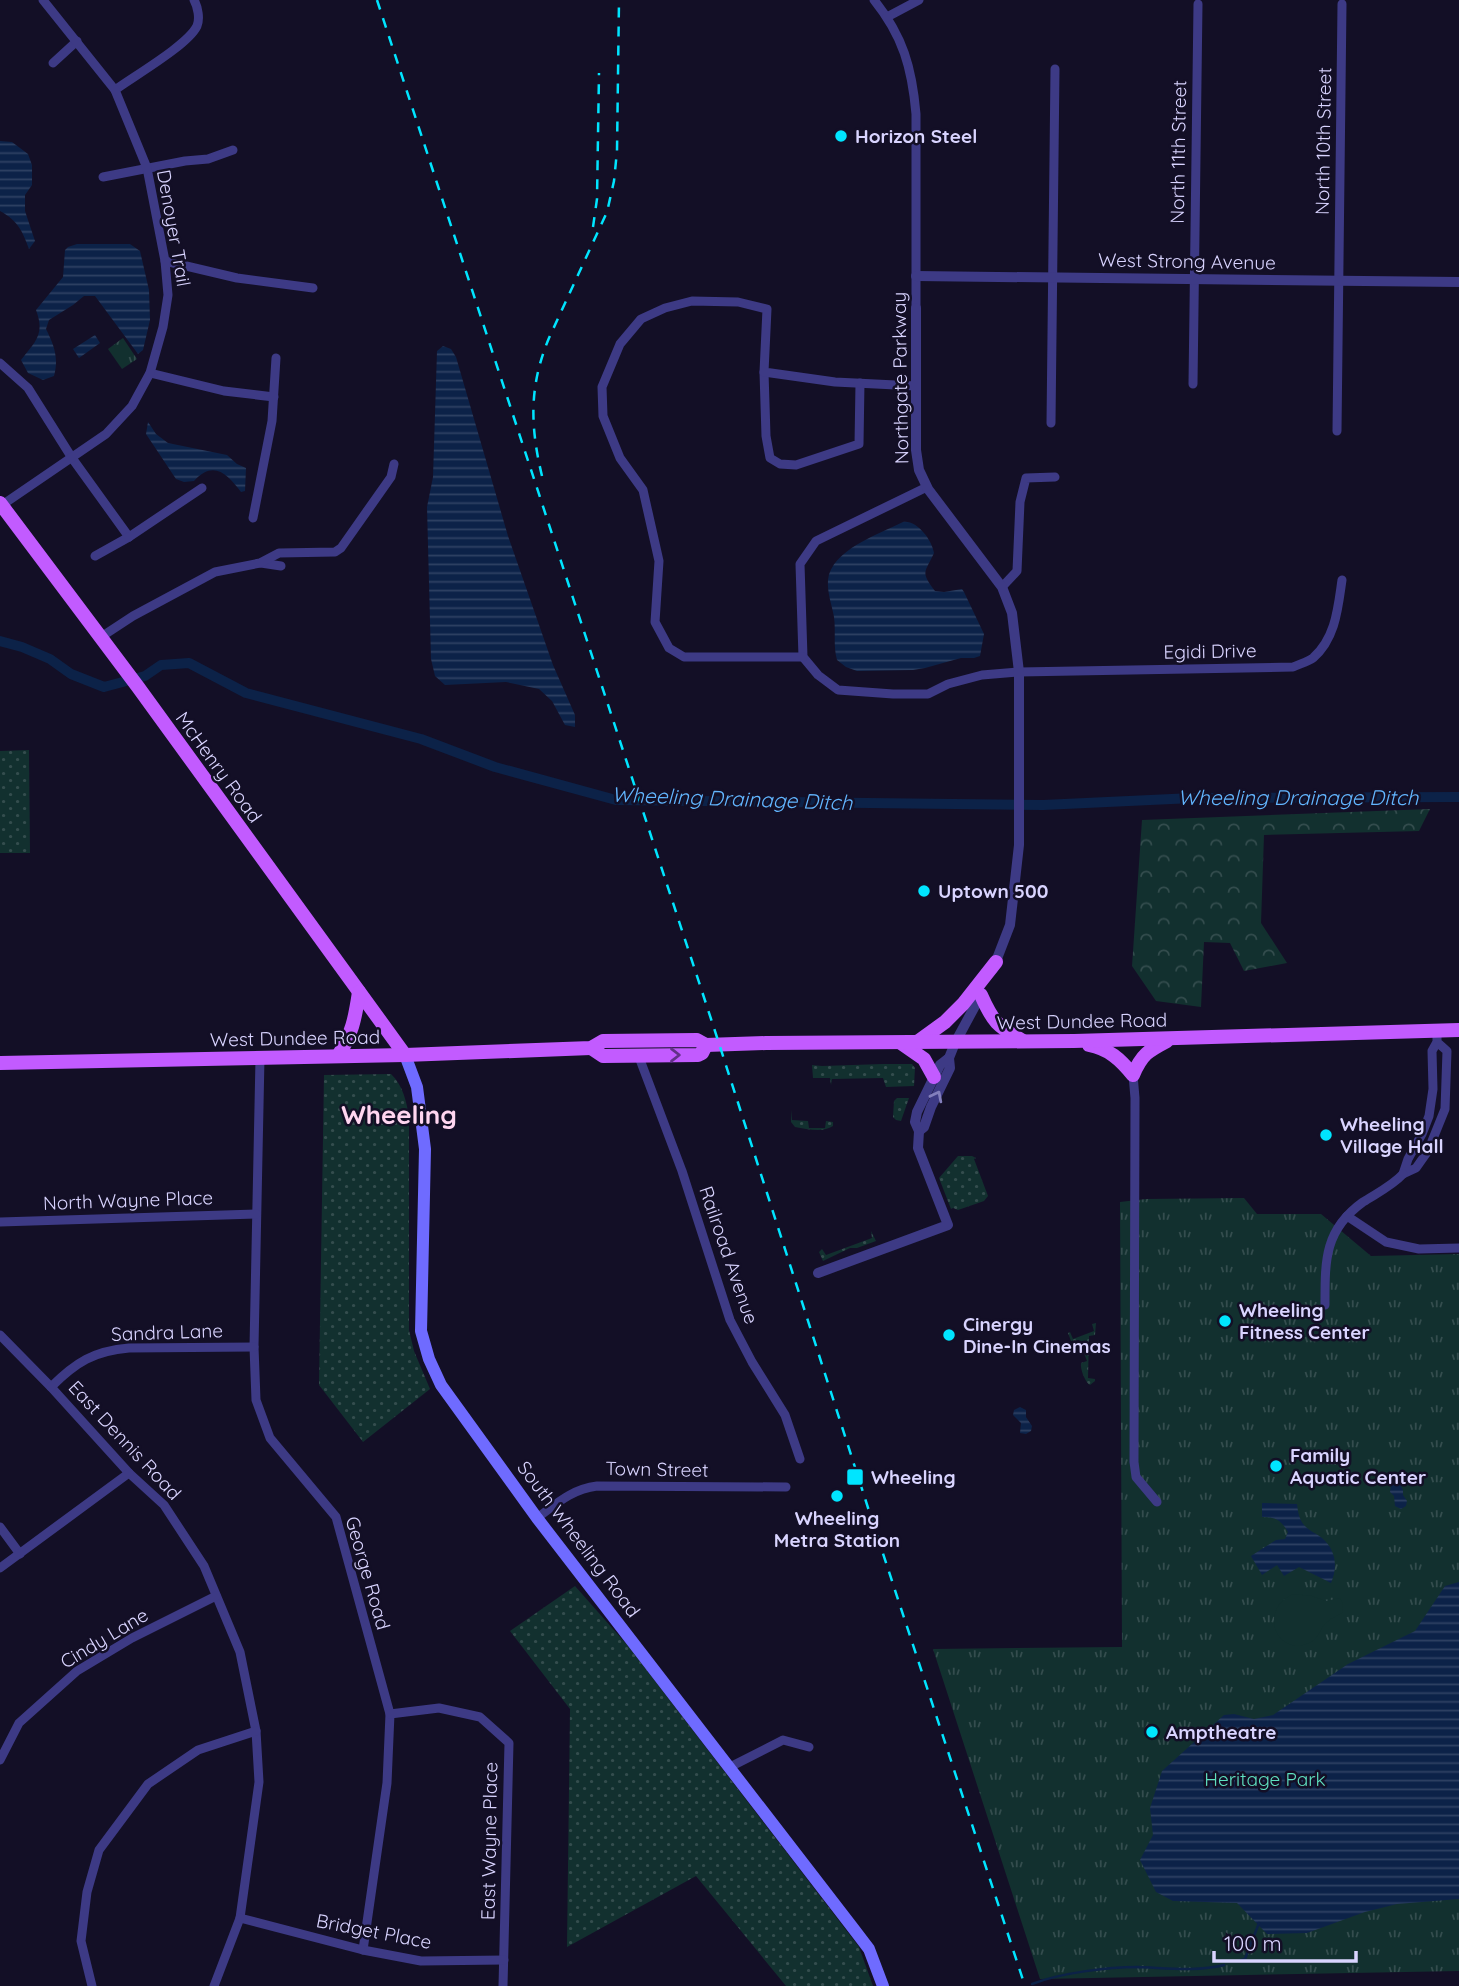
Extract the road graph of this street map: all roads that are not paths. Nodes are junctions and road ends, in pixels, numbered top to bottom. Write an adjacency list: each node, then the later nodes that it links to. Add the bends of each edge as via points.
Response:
1 (43, 0): 8 (street, Denoyer Trail)
2 (194, 0): 11 (street, via 198,25 186,40)
3 (874, 0): 7 (street, Northgate Parkway)
4 (919, 0): 7 (street)
5 (1198, 4): 18 (street, North 11th Street)
6 (1342, 4): 19 (street, North 10th Street)
7 (887, 17): 16 (street, Northgate Parkway, via 911,72 914,91)
8 (77, 41): 9 (street); 11 (street, Denoyer Trail)
9 (53, 62)
10 (1055, 69): 17 (street)
11 (115, 90): 13 (street, Denoyer Trail)
12 (233, 150): 13 (street, via 208,159)
13 (147, 168): 14 (street); 15 (street, Denoyer Trail)
14 (103, 177)
15 (165, 261): 21 (street, via 237,278); 26 (street, Denoyer Trail, via 168,295)
16 (916, 276): 17 (street, West Strong Avenue); 22 (street, Northgate Parkway)
17 (1052, 277): 18 (street, West Strong Avenue); 31 (street)
18 (1194, 279): 19 (street, West Strong Avenue); 28 (street, North 11th Street)
19 (1338, 279): 20 (street, West Strong Avenue); 32 (street, North 10th Street)
20 (1459, 282)
21 (313, 288)
22 (916, 308): 29 (street, Northgate Parkway)
23 (276, 358): 30 (street)
24 (0, 363): 33 (street, via 28,388)
25 (764, 372): 27 (street); 27 (street, via 766,436 770,458 780,464 796,465 859,444); 47 (street, via 767,309 738,302 692,301 665,308 641,319 620,345 602,387 603,416 620,458 643,490 659,561 655,622 669,648 684,657)
26 (149, 373): 30 (street, via 224,391); 33 (street, Denoyer Trail, via 132,406 106,434)
27 (860, 383): 29 (street)
28 (1193, 384)
29 (916, 386): 36 (street, Northgate Parkway, via 916,450)
30 (274, 397): 39 (street)
31 (1051, 423)
32 (1337, 431)
33 (72, 458): 38 (street, Denoyer Trail); 40 (street)
34 (394, 464): 42 (street, via 391,477 341,548 332,553 279,553)
35 (1055, 477): 45 (street, via 1026,478 1020,502 1017,570)
36 (927, 487): 45 (street, Northgate Parkway); 47 (street, via 816,541 800,564)
37 (202, 488): 40 (street)
38 (1, 504): 46 (main road, McHenry Road)
39 (253, 518)
40 (129, 537): 41 (street)
41 (95, 556)
42 (260, 562): 43 (street); 46 (street, via 215,572)
43 (281, 566)
44 (1342, 580): 48 (street, Egidi Drive, via 1336,622 1323,646 1312,659 1293,667)
45 (1002, 587): 48 (street, Northgate Parkway, via 1012,613)
46 (101, 637): 50 (main road, McHenry Road)
47 (803, 657): 48 (street, via 838,690 893,694 928,694 982,675)
48 (1019, 672): 49 (street, Northgate Parkway, via 1019,845 1010,925)
49 (996, 962): 51 (street, Northgate Parkway); 57 (main road, via 945,1021)
50 (359, 992): 61 (main road, McHenry Road); 62 (main road, via 355,1024)
51 (981, 995): 55 (main road, via 1000,1028); 58 (street, Northgate Parkway)
52 (1459, 1030): 53 (main road, West Dundee Road)
53 (1437, 1036): 54 (main road, West Dundee Road); 70 (street, via 1429,1116); 70 (street, via 1447,1051 1445,1109 1428,1151 1416,1168)
54 (1171, 1039): 56 (main road, West Dundee Road); 67 (main road, via 1148,1050)
55 (1025, 1041): 56 (main road, West Dundee Road); 58 (main road, West Dundee Road)
56 (1074, 1041): 67 (main road, via 1103,1048)
57 (908, 1043): 58 (main road, West Dundee Road); 59 (main road, West Dundee Road); 68 (main road)
58 (955, 1043): 65 (street, Northgate Parkway)
59 (706, 1045): 60 (main road, West Dundee Road, via 697,1040 603,1041); 63 (main road, West Dundee Road, one-way to 59, via 698,1055)
60 (591, 1048): 61 (main road, West Dundee Road); 63 (main road, West Dundee Road, via 603,1056)
61 (405, 1055): 62 (main road, West Dundee Road); 84 (main road, South Wheeling Road, via 417,1087 425,1149 421,1331 442,1385)
62 (338, 1056): 64 (main road, West Dundee Road)
63 (639, 1056): 80 (street, Railroad Avenue, via 730,1320 785,1415)
64 (260, 1058): 66 (main road, West Dundee Road); 71 (street, George Road)
65 (949, 1058): 68 (street, Northgate Parkway); 69 (street, Northgate Parkway, one-way to 65, via 950,1068)
66 (0, 1063)
67 (1133, 1075): 83 (street, via 1134,1462 1136,1477)
68 (934, 1077): 69 (street, Northgate Parkway, via 917,1112)
69 (919, 1131): 75 (street, Northgate Parkway, via 918,1148 948,1225)
70 (1403, 1174): 72 (street)
71 (256, 1214): 73 (street, North Wayne Place); 78 (street, George Road)
72 (1348, 1216): 74 (street, via 1386,1242 1419,1249); 76 (street, via 1334,1233 1327,1253)
73 (0, 1222)
74 (1459, 1248)
75 (818, 1273)
76 (1325, 1305)
77 (0, 1335): 79 (street, East Dennis Road)
78 (254, 1347): 79 (street, Sandra Lane, via 110,1350 78,1363); 89 (street, George Road, via 256,1400 271,1438 337,1517)
79 (51, 1387): 81 (street, East Dennis Road)
80 (800, 1459)
81 (129, 1473): 86 (street); 88 (street, East Dennis Road, via 164,1505 204,1566)
82 (786, 1488): 84 (street, Town Street, via 597,1486 570,1493)
83 (1157, 1502)
84 (537, 1518): 93 (main road, South Wheeling Road)
85 (0, 1527): 86 (street)
86 (20, 1554): 87 (street)
87 (0, 1568)
88 (216, 1596): 90 (street, East Dennis Road, via 240,1652); 92 (street, Cindy Lane, via 77,1671 19,1723)
89 (390, 1714): 95 (street, George Road, via 387,1783); 96 (street, East Wayne Place, via 439,1708 480,1717 509,1742)
90 (256, 1731): 94 (street, East Dennis Road, via 259,1782); 97 (street, via 198,1750 148,1784 99,1850 87,1892 81,1941)
91 (809, 1747): 93 (street, via 783,1740)
92 (0, 1760)
93 (730, 1767): 100 (main road, South Wheeling Road, via 869,1949)
94 (240, 1918): 95 (street, Bridget Place); 98 (street, East Dennis Road)
95 (363, 1951): 96 (street, Bridget Place, via 421,1961)
96 (503, 1960): 99 (street, East Wayne Place)
97 (92, 1986)
98 (214, 1986)
99 (503, 1986)
100 (883, 1986)

